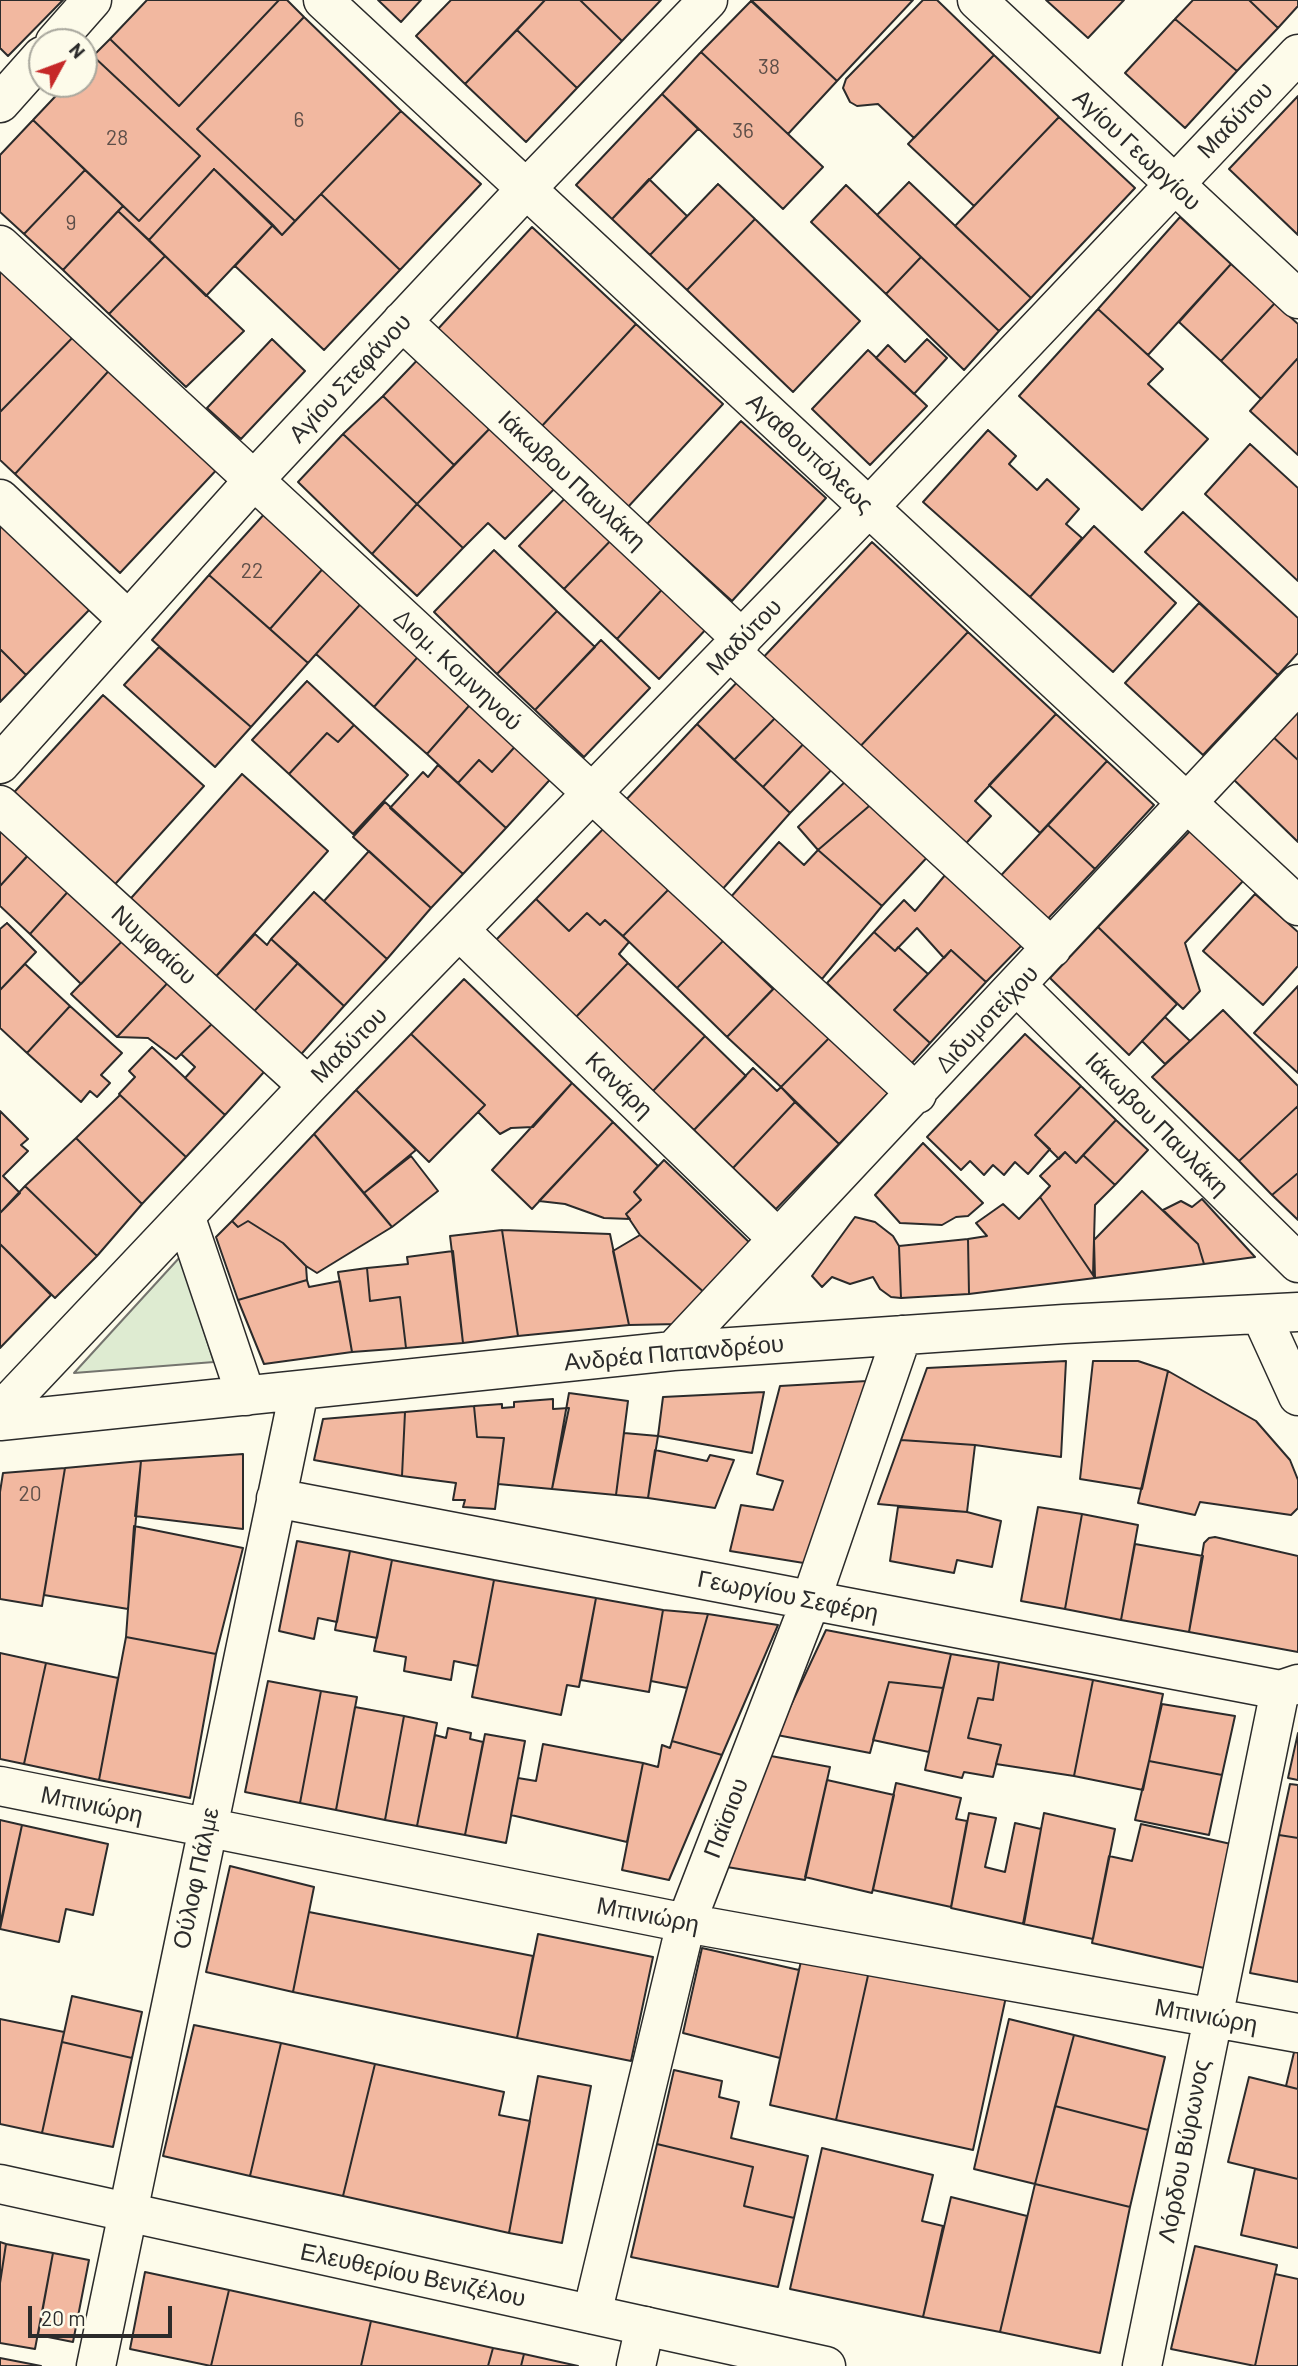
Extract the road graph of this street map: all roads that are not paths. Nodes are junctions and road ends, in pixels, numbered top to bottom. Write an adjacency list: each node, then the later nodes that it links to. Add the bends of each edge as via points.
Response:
1 (92, 0): 5 (street)
2 (323, 0): 10 (street, Αγαθουπόλεως)
3 (708, 0): 10 (street, Αγίου Στεφάνου)
4 (977, 0): 9 (street, Αγίου Γεωργίου)
5 (67, 28)
6 (1298, 54): 9 (street, Μαδύτου)
7 (28, 72): 8 (street)
8 (0, 103)
9 (1174, 184): 12 (street, Αγίου Γεωργίου); 16 (street, Μαδύτου)
10 (526, 189): 13 (street, Αγίου Στεφάνου); 16 (street, Αγαθουπόλεως)
11 (0, 245): 14 (street, Διομ. Κομνηνού)
12 (1298, 299)
13 (402, 321): 14 (street, Αγίου Στεφάνου); 18 (street, Ιάκωβου Παυλάκη)
14 (254, 480): 17 (street, Αγίου Στεφάνου); 21 (street, Διομ. Κομνηνού)
15 (0, 499): 17 (street)
16 (868, 508): 18 (street, Μαδύτου); 23 (street, Αγαθουπόλεως)
17 (128, 620): 20 (street, Αγίου Στεφάνου)
18 (736, 645): 21 (street, Μαδύτου); 26 (street, Ιάκωβου Παυλάκη)
19 (1298, 684): 23 (street, Διδυμοτείχου)
20 (0, 764)
21 (593, 794): 25 (street, Μαδύτου); 29 (street, Διομ. Κομνηνού)
22 (0, 804): 28 (street, Νυμφαίου)
23 (1188, 804): 24 (street, Αγαθουπόλεως); 26 (street, Διδυμοτείχου)
24 (1298, 906)
25 (461, 932): 28 (street, Μαδύτου); 31 (street, Κανάρη)
26 (1052, 948): 27 (street, Διδυμοτείχου)
27 (1016, 985): 29 (street, Διδυμοτείχου); 32 (street, Ιάκωβου Παυλάκη)
28 (308, 1086): 30 (street, Μαδύτου)
29 (917, 1094): 31 (street, Διδυμοτείχου)
30 (186, 1217): 37 (street); 39 (street, Μαδύτου)
31 (778, 1239): 35 (street, Διδυμοτείχου)
32 (1298, 1263)
33 (1280, 1313): 34 (street, Ανδρέα Παπανδρέου); 38 (street, Ανδρέα Παπανδρέου)
34 (902, 1335): 35 (street, Ανδρέα Παπανδρέου); 42 (street, Παϊσιου)
35 (673, 1351): 36 (street, Ανδρέα Παπανδρέου)
36 (299, 1391): 37 (street, Ανδρέα Παπανδρέου); 41 (street, Ούλοφ Πάλμε)
37 (246, 1396): 40 (street, Ανδρέα Παπανδρέου)
38 (1298, 1396)
39 (0, 1412)
40 (0, 1421)
41 (276, 1498): 42 (street, Γεωργίου Σεφέρη); 45 (street, Ούλοφ Πάλμε)
42 (811, 1600): 43 (street, Γεωργίου Σεφέρη); 46 (street, Παϊσιου)
43 (1289, 1687): 47 (street, Λόρδου Βύρωνος)
44 (0, 1786): 45 (street, Μπινιώρη)
45 (207, 1829): 46 (street, Μπινιώρη); 50 (street, Ούλοφ Πάλμε)
46 (686, 1923): 47 (street, Μπινιώρη); 51 (street, Παϊσιου)
47 (1211, 2017): 48 (street, Μπινιώρη); 56 (street, Λόρδου Βύρωνος)
48 (1298, 2033)
49 (0, 2184): 50 (street, Ελευθερίου Βενιζέλου)
50 (126, 2211): 51 (street, Ελευθερίου Βενιζέλου); 53 (street, Ούλοφ Πάλμε)
51 (592, 2314): 52 (street, Ελευθερίου Βενιζέλου)
52 (645, 2326): 54 (street); 55 (street, Ελευθερίου Βενιζέλου)
53 (96, 2366)
54 (636, 2366)
55 (826, 2366)
56 (1142, 2366)

